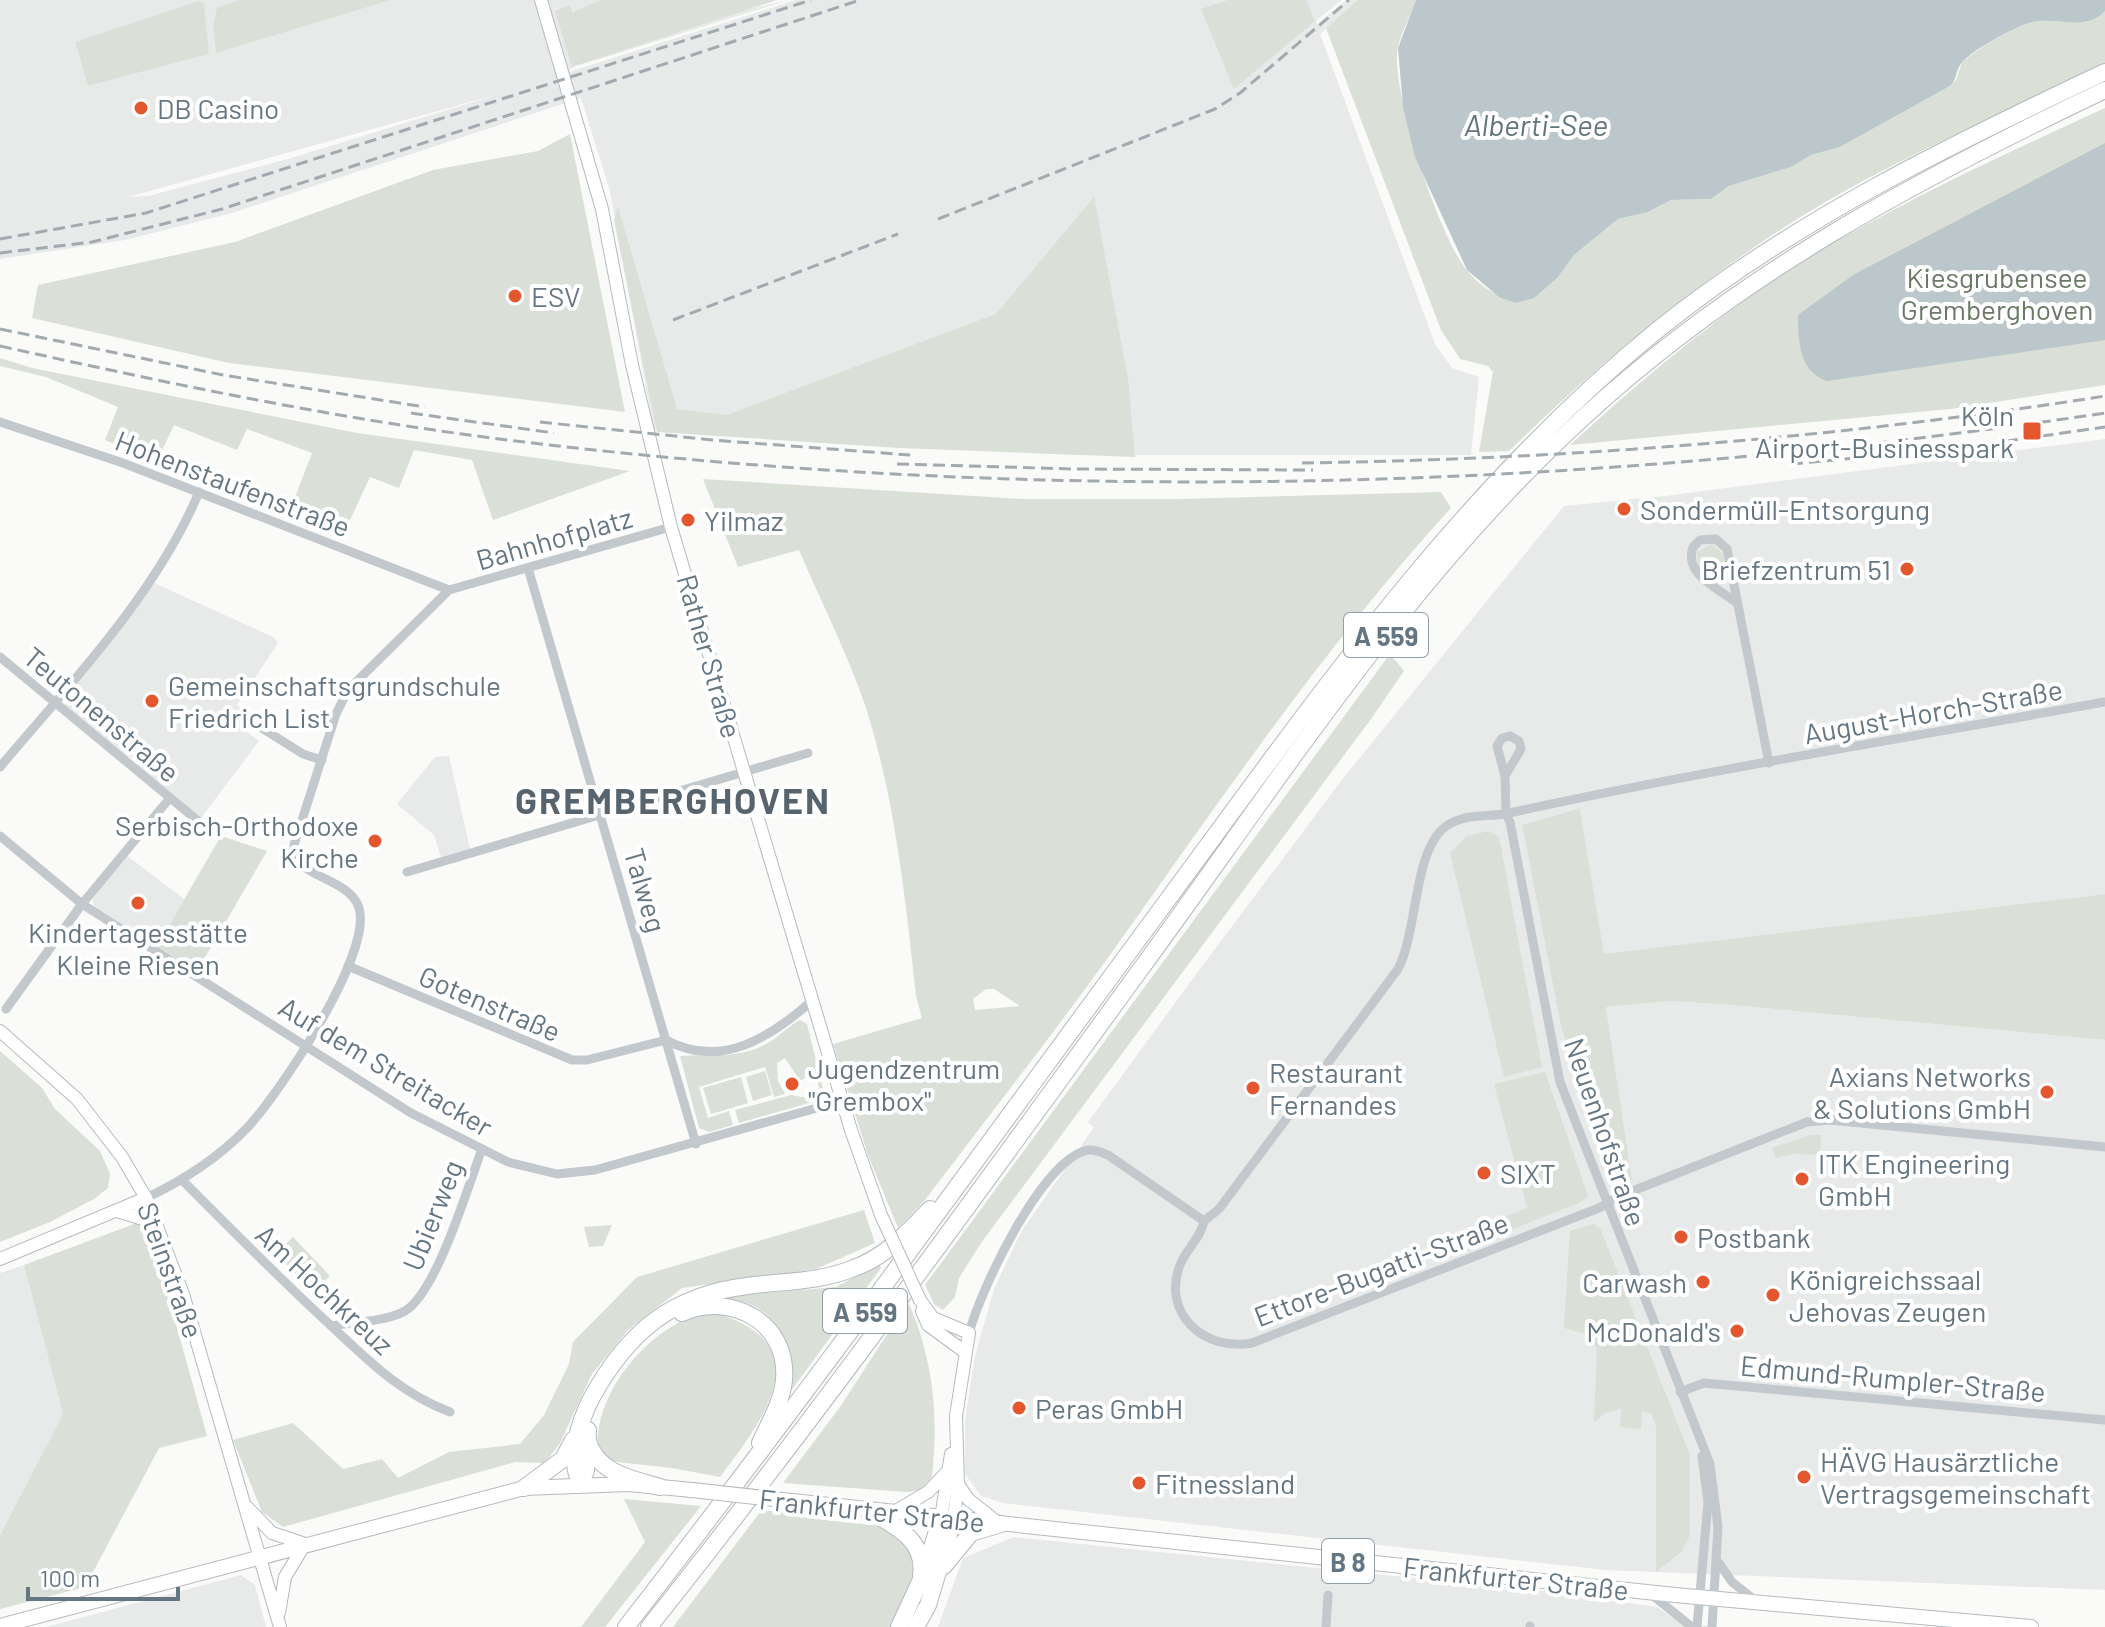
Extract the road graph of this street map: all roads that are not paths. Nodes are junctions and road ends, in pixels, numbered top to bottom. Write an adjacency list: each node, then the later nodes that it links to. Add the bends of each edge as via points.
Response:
1 (541, 0): 6 (street, Rather Straße, via 602,209)
2 (2105, 72): 37 (highway, A 559, via 1932,156 1797,231 1662,327 1561,415 1464,515 1365,634)
3 (2105, 90): 67 (highway, A 559, via 1914,184 1773,268 1628,379 1509,490 1379,644)
4 (0, 422): 5 (street, Hohenstaufenstraße)
5 (199, 492): 8 (street, Hohenstaufenstraße); 11 (street, via 186,522 114,630)
6 (671, 527): 7 (street, Bahnhofplatz); 18 (street, Rather Straße)
7 (528, 568): 8 (street, Bahnhofplatz); 21 (street, Talweg)
8 (449, 590): 15 (street, via 348,690)
9 (1738, 604): 9 (street, August-Horch-Straße, via 1727,549 1716,539 1700,540 1693,547 1691,565); 16 (street, August-Horch-Straße)
10 (0, 657): 11 (street, Teutonenstraße)
11 (54, 702): 17 (street); 20 (street, Teutonenstraße)
12 (2105, 702): 16 (street, August-Horch-Straße)
13 (257, 725): 15 (street)
14 (808, 753): 18 (street)
15 (322, 760): 27 (street, via 293,855 297,864 350,893 361,917)
16 (1769, 763): 22 (street, August-Horch-Straße)
17 (0, 767)
18 (743, 772): 21 (street); 28 (street, Rather Straße)
19 (1505, 776): 22 (street, Neuenhofstraße)
20 (169, 799): 23 (street, Teutonenstraße); 26 (street)
21 (601, 813): 25 (street); 31 (street, Talweg)
22 (1506, 814): 40 (street, Neuenhofstraße, via 1560,1082); 42 (street, Ettore-Bugatti-Straße, via 1470,816 1437,835 1427,855 1398,969 1219,1209)
23 (216, 830)
24 (0, 836): 26 (street, Auf dem Streitacker)
25 (407, 872)
26 (82, 904): 29 (street); 32 (street, Auf dem Streitacker)
27 (348, 966): 31 (street, Gotenstraße, via 572,1060); 32 (street)
28 (813, 1000): 31 (street, via 771,1035 738,1048 691,1050); 33 (street, Rather Straße)
29 (6, 1009)
30 (0, 1031): 39 (street, Steinstraße, via 77,1099)
31 (666, 1040): 34 (street, Talweg)
32 (306, 1046): 36 (street, Auf dem Streitacker, via 411,1113); 38 (street, via 247,1128)
33 (842, 1101): 34 (street, Auf dem Streitacker); 45 (street, Rather Straße, bridge, via 881,1215)
34 (696, 1144): 36 (street, Auf dem Streitacker, via 620,1166 557,1174 508,1162)
35 (2105, 1147): 40 (street, Ettore-Bugatti-Straße, via 1807,1122)
36 (482, 1149): 46 (street, Ubierweg, via 432,1278 418,1299 391,1316)
37 (983, 1153): 52 (highway, via 870,1262 815,1280 714,1291 673,1306 610,1367); 55 (highway, A 559)
38 (182, 1180): 39 (street); 46 (street, Am Hochkreuz)
39 (146, 1198): 41 (street); 43 (street, Steinstraße)
40 (1607, 1205): 42 (street, Ettore-Bugatti-Straße, via 1236,1346 1199,1333 1178,1304 1179,1267); 49 (street, Neuenhofstraße)
41 (117, 1211): 43 (street); 44 (street)
42 (1204, 1221): 47 (street, via 1108,1155 1084,1151 1059,1168 1002,1251)
43 (156, 1223): 61 (street, Steinstraße, via 183,1294)
44 (0, 1259)
45 (926, 1315): 47 (street); 48 (street, via 937,1334)
46 (331, 1326): 50 (street, Am Hochkreuz, via 408,1394)
47 (969, 1333): 48 (street)
48 (965, 1352): 53 (street)
49 (1680, 1392): 51 (street, Edmund-Rumpler-Straße, via 1704,1383); 54 (street, Neuenhofstraße)
50 (450, 1412)
51 (2105, 1420)
52 (584, 1431): 55 (highway, via 631,1352 682,1312 728,1304 748,1313 774,1336 782,1356 779,1399); 57 (highway, via 574,1472); 59 (highway, via 603,1466); 60 (highway, via 563,1459)
53 (955, 1439): 56 (street); 58 (street)
54 (1700, 1444): 69 (street, Neuenhofstraße, via 1717,1495); 73 (street, Neuenhofstraße, via 1708,1502)
55 (748, 1470): 78 (highway, A 559)
56 (948, 1471): 63 (street, via 928,1492); 64 (street)
57 (581, 1484): 59 (main road, Frankfurter Straße / B 8); 60 (main road, Frankfurter Straße / B 8)
58 (958, 1484): 64 (street); 65 (street, via 968,1499)
59 (660, 1487): 62 (main road, Frankfurter Straße / B 8, bridge)
60 (524, 1488): 66 (main road, Frankfurter Straße / B 8)
61 (245, 1505): 66 (street, via 272,1533); 68 (street, Steinstraße)
62 (869, 1511): 63 (main road, Frankfurter Straße / B 8); 70 (highway, via 913,1541)
63 (892, 1513): 64 (main road, Frankfurter Straße / B 8)
64 (947, 1518): 65 (main road, Frankfurter Straße / B 8); 70 (highway)
65 (1001, 1524): 70 (highway, via 971,1533); 71 (main road, Frankfurter Straße / B 8)
66 (305, 1544): 68 (main road, Frankfurter Straße / B 8); 76 (street, via 285,1577)
67 (712, 1547): 79 (highway, A 559); 80 (highway)
68 (259, 1556): 76 (street, Steinstraße); 77 (main road, Frankfurter Straße / B 8)
69 (1718, 1560): 74 (street, Neuenhofstraße); 75 (street, via 1732,1582)
70 (928, 1579): 81 (highway); 82 (highway)
71 (1646, 1592): 73 (main road, Frankfurter Straße / B 8); 84 (street)
72 (1328, 1595): 83 (street)
73 (1698, 1597): 74 (main road, Frankfurter Straße / B 8); 84 (street, Neuenhofstraße)
74 (1715, 1599): 75 (main road, Frankfurter Straße / B 8); 85 (street, Neuenhofstraße)
75 (1758, 1602): 86 (main road, Frankfurter Straße / B 8)
76 (279, 1624)
77 (0, 1626)
78 (626, 1627)
79 (649, 1627)
80 (664, 1627)
81 (899, 1627)
82 (916, 1627)
83 (1326, 1627)
84 (1694, 1627)
85 (1712, 1627)
86 (2031, 1627)

